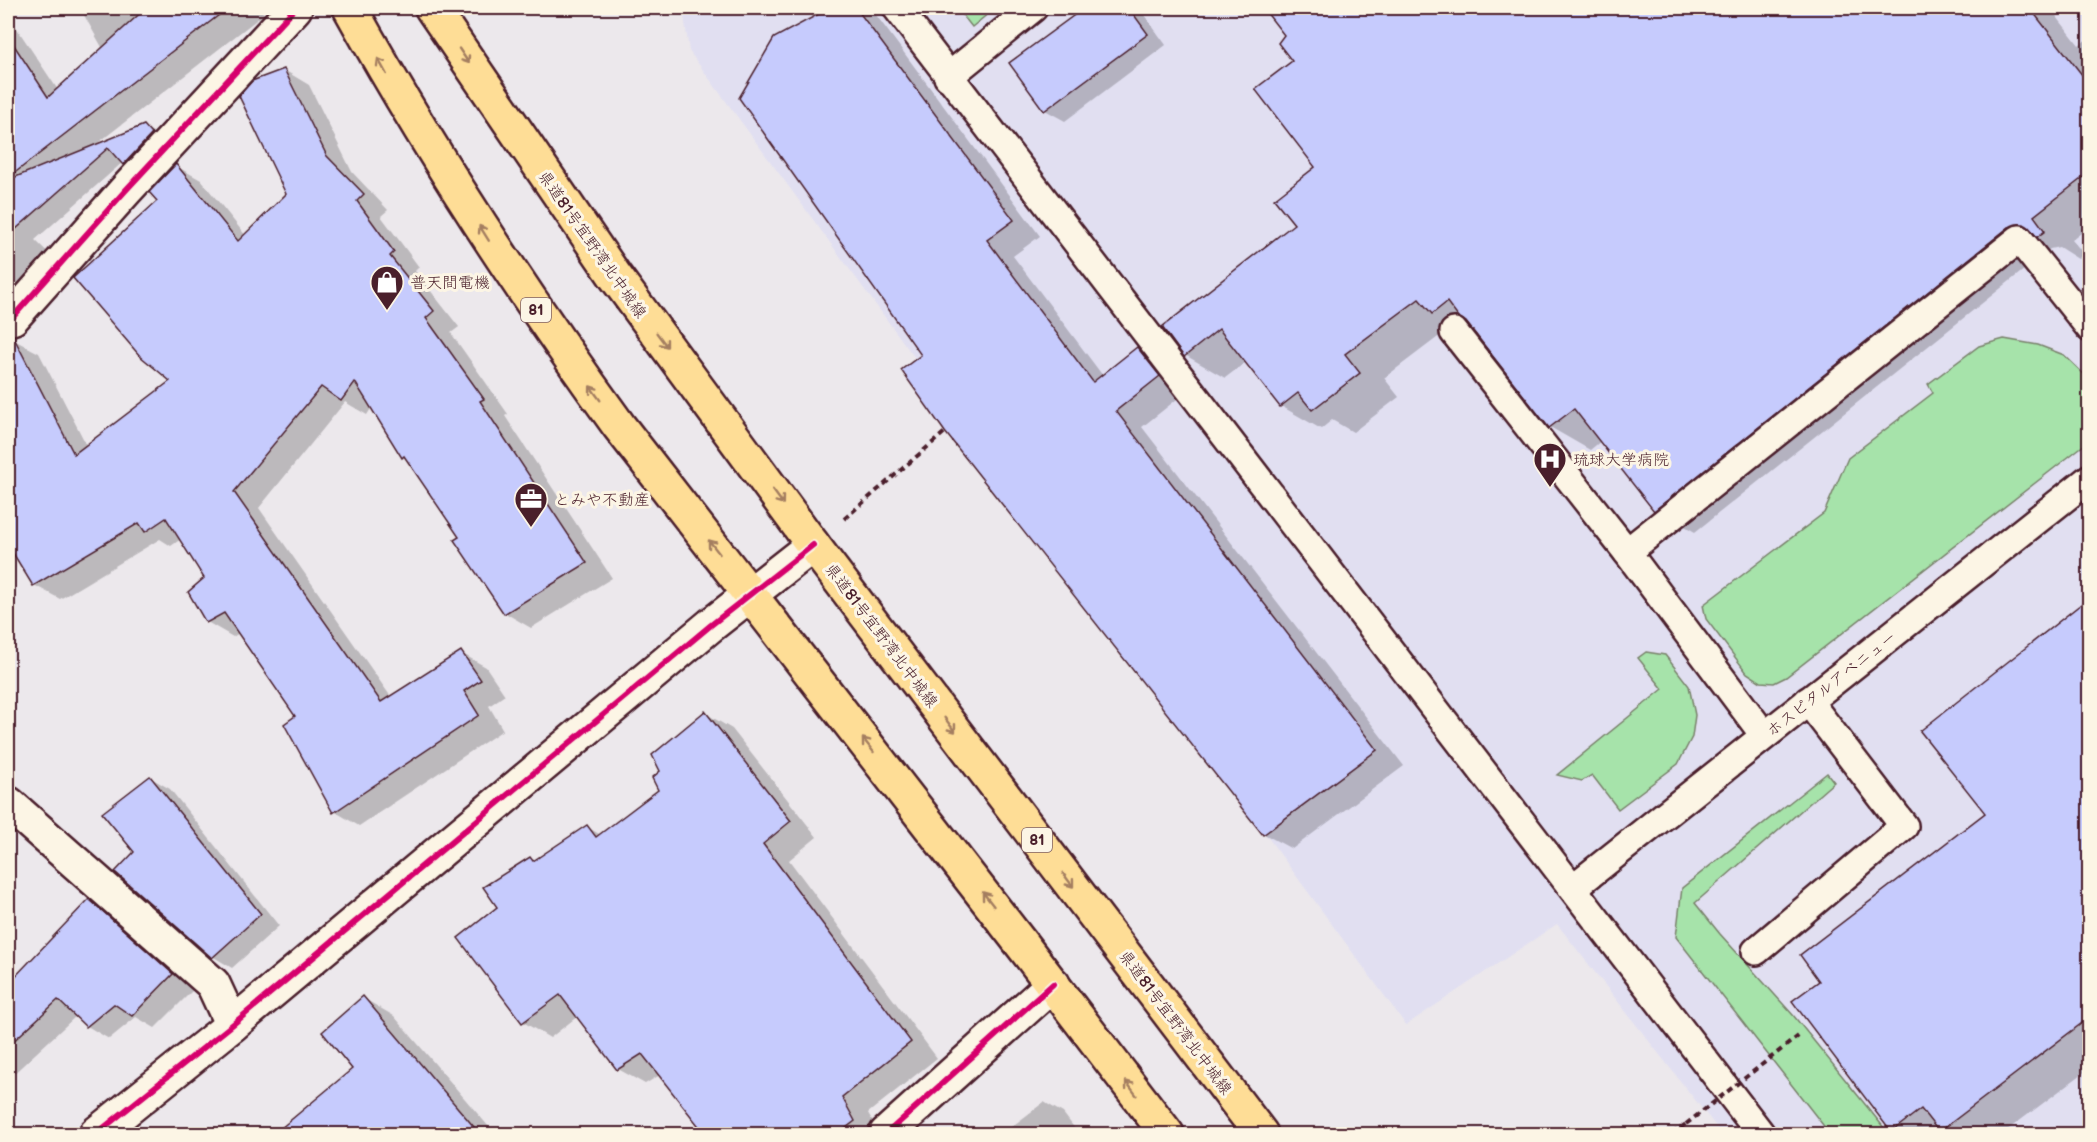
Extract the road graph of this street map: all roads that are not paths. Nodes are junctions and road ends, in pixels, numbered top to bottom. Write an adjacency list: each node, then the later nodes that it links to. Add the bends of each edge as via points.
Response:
1 (295, 8): 7 (street)
2 (350, 8): 13 (main road, 81, one-way to 2, via 619,426 513,276 403,102)
3 (432, 8): 11 (main road, 県道81号宜野湾北中城線 / 81, one-way to 11, via 608,267)
4 (897, 8): 6 (lane)
5 (1033, 8): 6 (lane)
6 (948, 77): 17 (lane)
7 (12, 318)
8 (2090, 328): 12 (lane, via 2019,239)
9 (1454, 332): 12 (lane)
10 (2090, 478): 14 (lane, ホスピタルアベニュー)
11 (813, 545): 13 (street); 24 (main road, 県道81号宜野湾北中城線 / 81, one-way to 24)
12 (1627, 552): 15 (lane)
13 (750, 593): 19 (main road, 81, one-way to 13); 20 (street)
14 (1808, 701): 15 (lane, ホスピタルアベニュー); 18 (lane, via 1904,826)
15 (1764, 735): 17 (lane, ホスピタルアベニュー)
16 (9, 804): 20 (street, via 213,984)
17 (1573, 888): 25 (lane)
18 (1756, 951)
19 (1053, 984): 22 (street); 23 (main road, 81, one-way to 19)
20 (232, 1025): 21 (street)
21 (96, 1134)
22 (886, 1134)
23 (1167, 1134)
24 (1261, 1134)
25 (1761, 1134)

